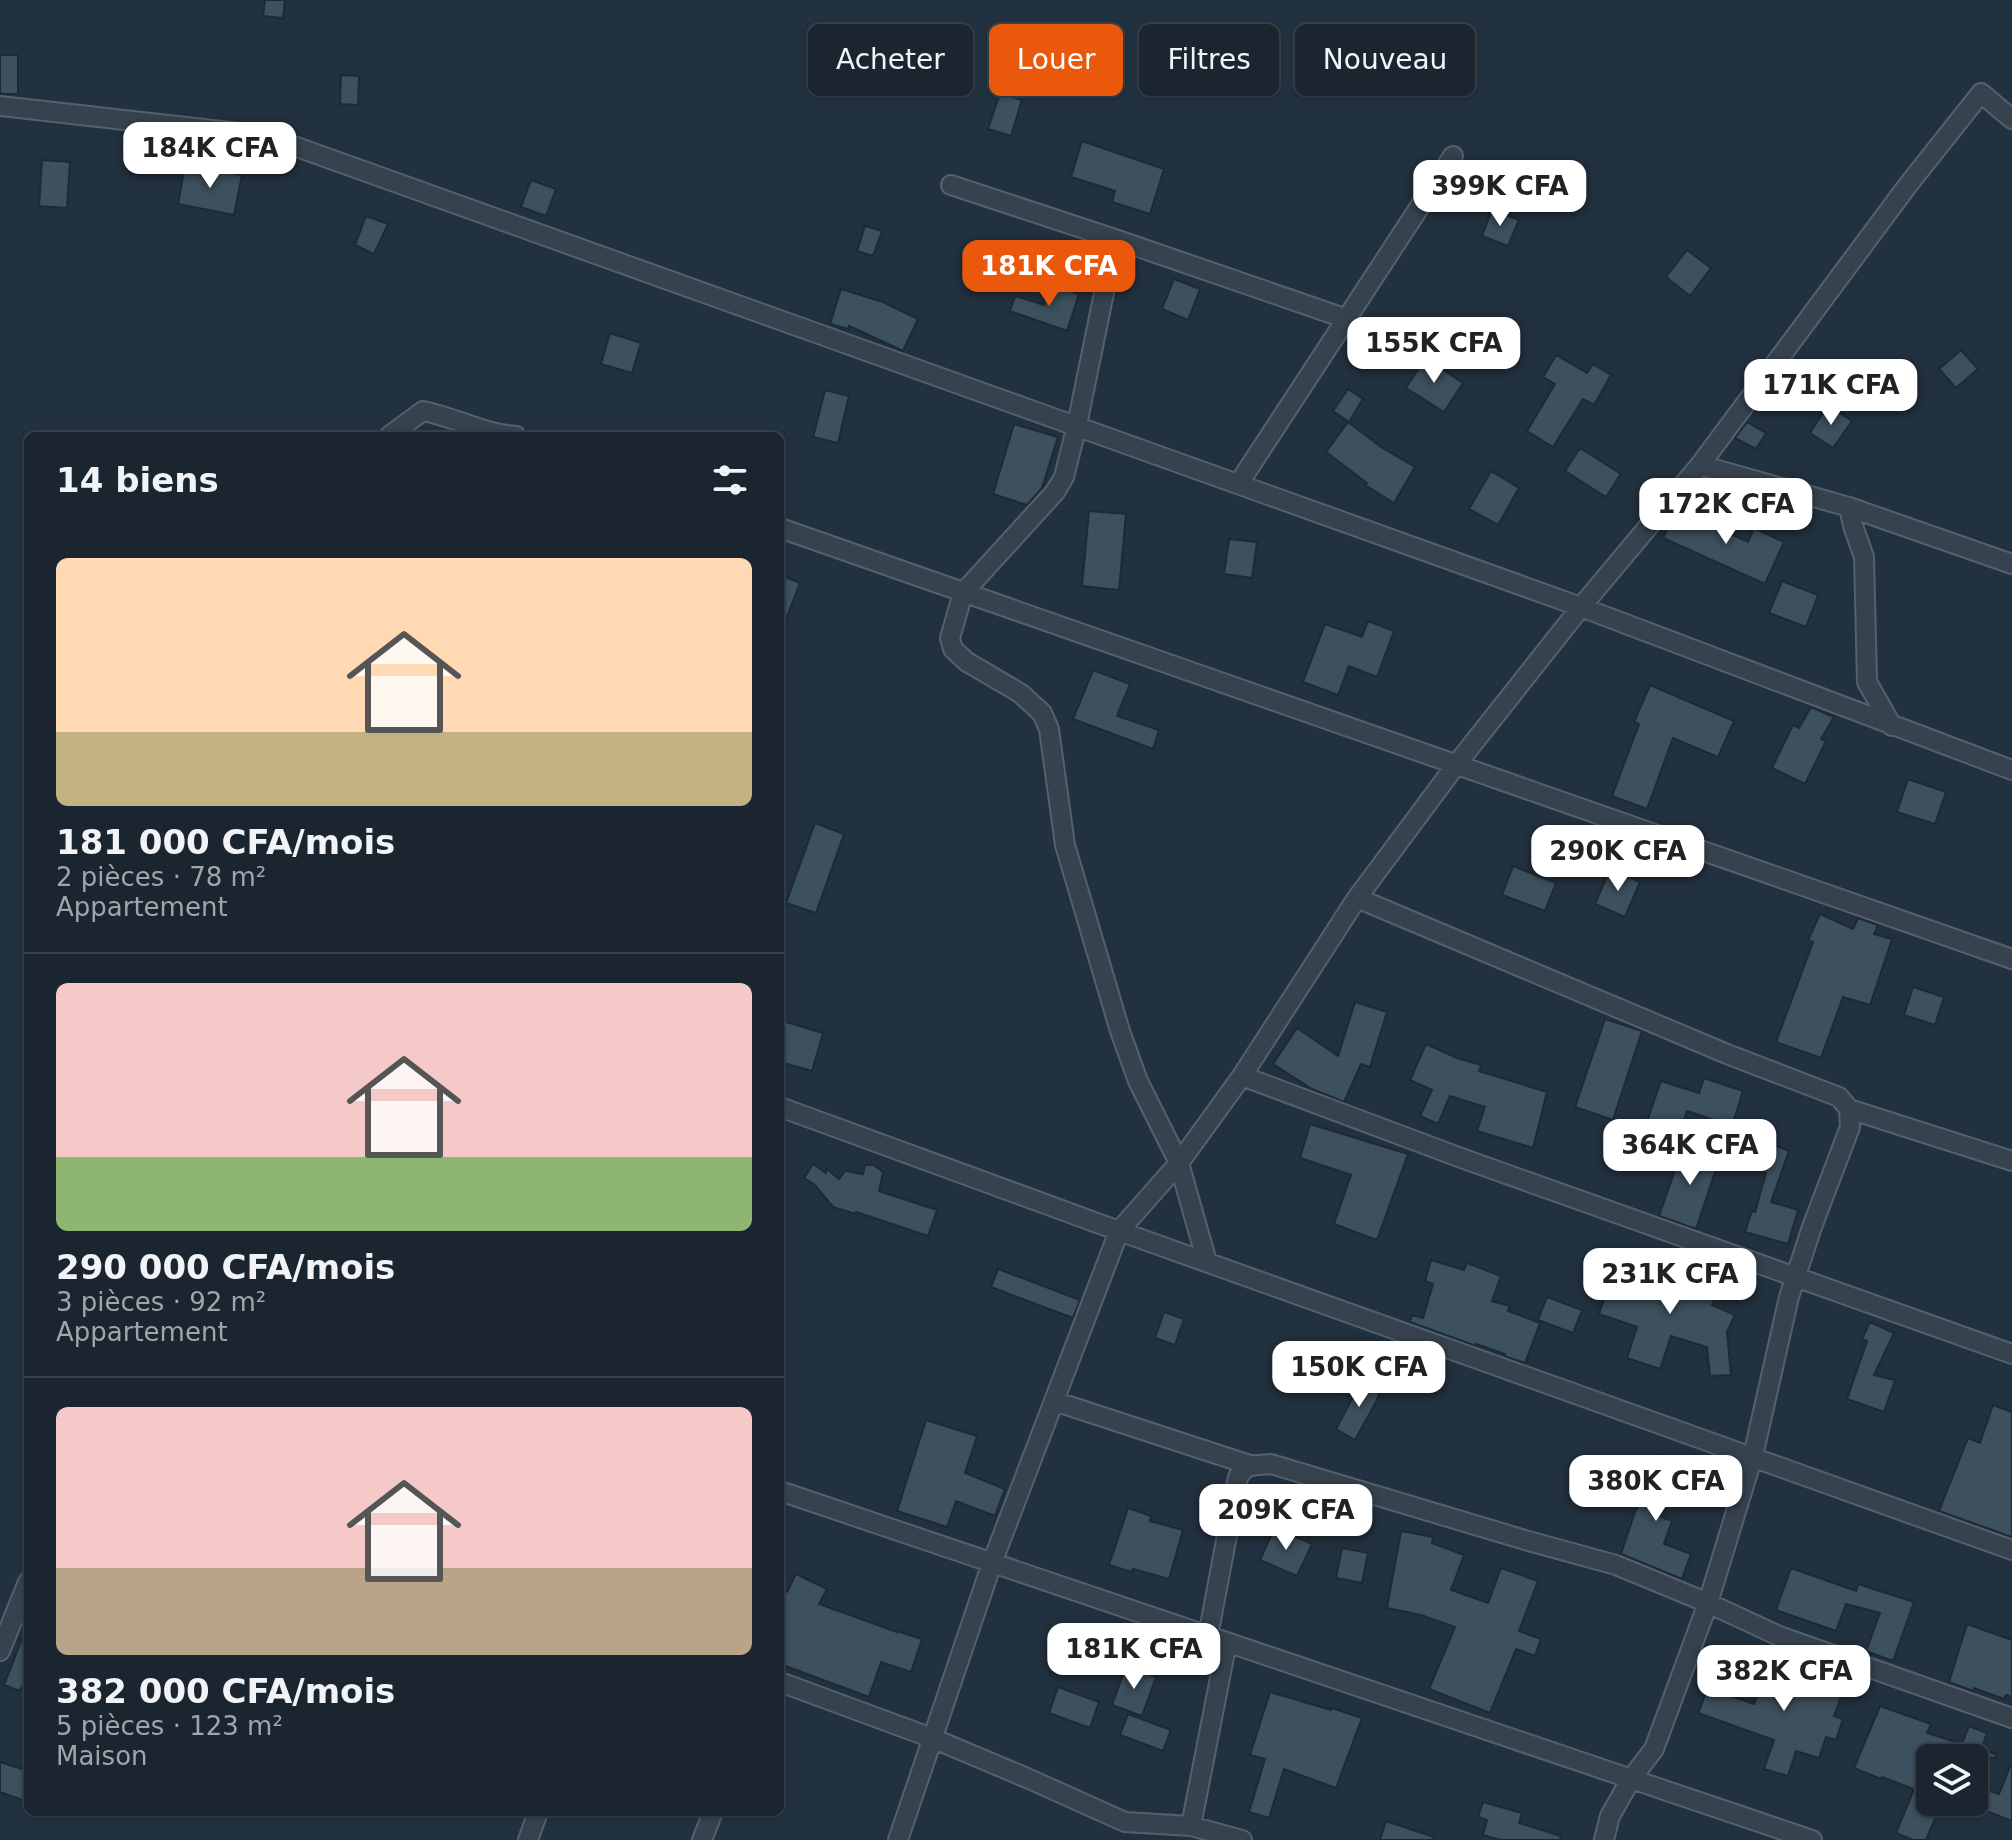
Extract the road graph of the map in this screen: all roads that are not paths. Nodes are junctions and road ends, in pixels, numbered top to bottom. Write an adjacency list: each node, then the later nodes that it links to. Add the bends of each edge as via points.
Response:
1 (0, 106): 7 (street, via 266,136)
2 (2012, 119): 10 (street, via 1981,93)
3 (1453, 156): 6 (street)
4 (951, 185): 5 (street)
5 (1115, 239): 6 (street); 7 (street)
6 (1347, 319): 11 (street)
7 (1077, 425): 11 (street); 15 (street, via 1055,492)
8 (394, 432): 9 (street, via 423,411)
9 (492, 432)
10 (1700, 465): 12 (street); 16 (street)
11 (1239, 483): 16 (street)
12 (1849, 507): 14 (street); 17 (street, via 1864,557 1867,682)
13 (784, 529): 15 (street)
14 (2012, 564)
15 (963, 593): 18 (street); 26 (street, via 950,638 953,649 1020,693 1042,713 1049,729 1065,845 1120,1031)
16 (1581, 607): 17 (street); 18 (street)
17 (1892, 726): 19 (street)
18 (1456, 765): 20 (street); 21 (street)
19 (2012, 770)
20 (1357, 898): 22 (street); 24 (street, via 1839,1097)
21 (2012, 959)
22 (1242, 1076): 26 (street); 29 (street)
23 (784, 1108): 27 (street)
24 (1849, 1109): 25 (street); 29 (street, via 1850,1127)
25 (2012, 1161)
26 (1179, 1163): 27 (street); 28 (street)
27 (1119, 1231): 28 (street); 31 (street)
28 (1207, 1262): 32 (street)
29 (1795, 1277): 30 (street); 32 (street)
30 (2012, 1354)
31 (1054, 1401): 33 (street); 36 (street)
32 (1753, 1456): 35 (street); 38 (street)
33 (1253, 1466): 38 (street, via 1271,1464 1616,1565); 39 (street, via 1238,1477)
34 (784, 1492): 36 (street)
35 (2012, 1550)
36 (992, 1563): 39 (street); 43 (street)
37 (24, 1592): 40 (street)
38 (1708, 1603): 42 (street, via 1779,1636); 44 (street, via 1654,1749)
39 (1218, 1639): 44 (street); 47 (street)
40 (0, 1651)
41 (784, 1683): 43 (street)
42 (2012, 1718)
43 (932, 1738): 48 (street); 51 (street)
44 (1631, 1779): 53 (street, via 1610,1816); 54 (street)
45 (537, 1816): 49 (street)
46 (711, 1816): 50 (street)
47 (1191, 1826): 48 (street); 52 (street)
48 (1122, 1831)
49 (528, 1840)
50 (702, 1840)
51 (898, 1840)
52 (1242, 1840)
53 (1604, 1840)
54 (1812, 1840)

